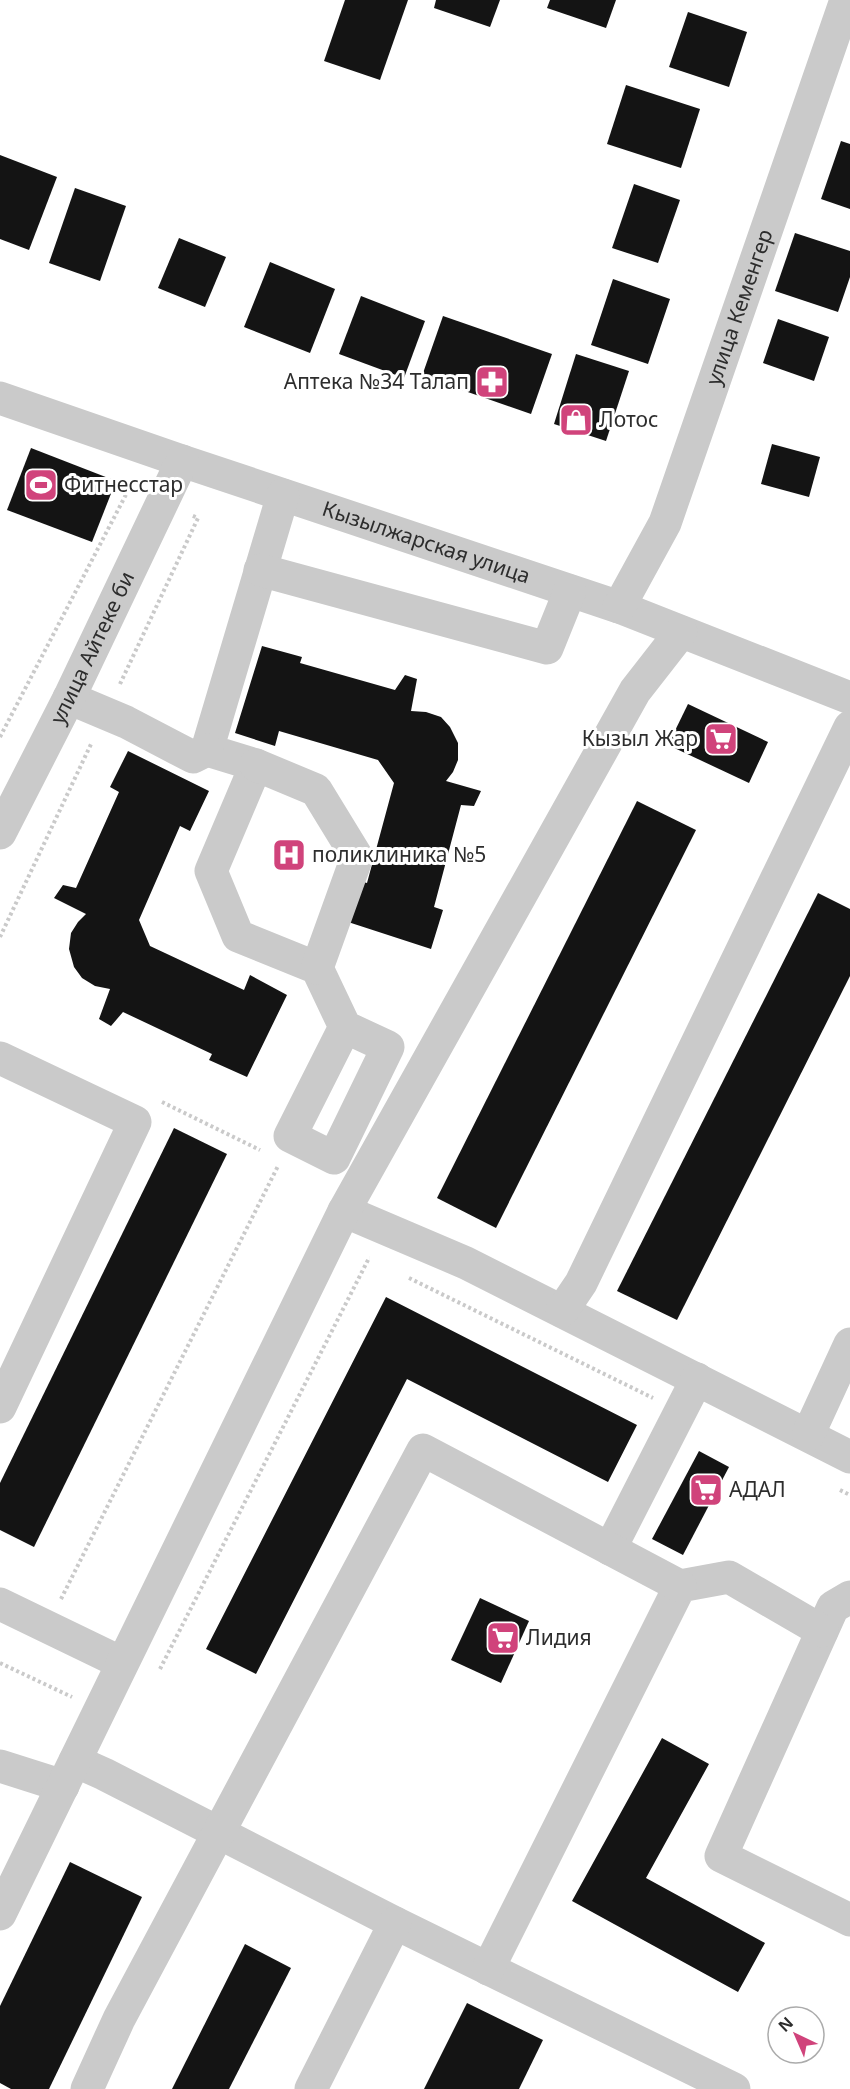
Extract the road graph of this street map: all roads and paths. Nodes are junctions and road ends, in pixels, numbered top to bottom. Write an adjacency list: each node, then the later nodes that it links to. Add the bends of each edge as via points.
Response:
1 (846, 0): 8 (street, улица Кеменгер, via 665,523)
2 (0, 398): 3 (street, Кызылжарская улица)
3 (182, 461): 5 (street, Кызылжарская улица); 10 (street, улица Айтеке би)
4 (132, 483): 13 (path)
5 (283, 495): 6 (street); 7 (street, Кызылжарская улица)
6 (260, 570): 7 (street, via 547,648); 14 (street)
7 (570, 591): 8 (street, Кызылжарская улица)
8 (619, 607): 9 (street, Кызылжарская улица)
9 (681, 632): 11 (street, Кызылжарская улица); 23 (street, via 635,691)
10 (69, 698): 14 (street, via 193,757); 16 (street, улица Айтеке би)
11 (850, 698)
12 (850, 727): 24 (street, via 581,1283)
13 (0, 737)
14 (207, 750): 15 (street)
15 (256, 765): 17 (street, via 316,790 357,857); 17 (street, via 211,872 238,936)
16 (0, 833)
17 (317, 968): 18 (street)
18 (345, 1027)
19 (0, 1059): 20 (street)
20 (135, 1122): 21 (path, via 148,1095); 27 (street)
21 (260, 1150)
22 (281, 1160): 34 (path)
23 (344, 1211): 24 (street, via 466,1263); 37 (street)
24 (562, 1311): 26 (street)
25 (850, 1344): 28 (street)
26 (697, 1379): 28 (street); 30 (street)
27 (0, 1407)
28 (808, 1435): 29 (street)
29 (850, 1457)
30 (610, 1549): 31 (street); 41 (street, via 423,1450)
31 (680, 1586): 35 (street, via 729,1577); 45 (street)
32 (850, 1597): 35 (street, via 833,1607)
33 (0, 1604): 34 (street)
34 (48, 1627): 37 (street)
35 (822, 1631): 43 (street, via 721,1856)
36 (0, 1663): 38 (path)
37 (122, 1663): 38 (street)
38 (100, 1710): 40 (street)
39 (0, 1766): 40 (street)
40 (69, 1773): 41 (street); 42 (street)
41 (218, 1832): 44 (street); 46 (street, via 119,2019)
42 (0, 1914)
43 (850, 1920)
44 (395, 1923): 45 (street); 47 (street)
45 (488, 1969): 48 (street)
46 (87, 2089)
47 (312, 2089)
48 (734, 2089)

